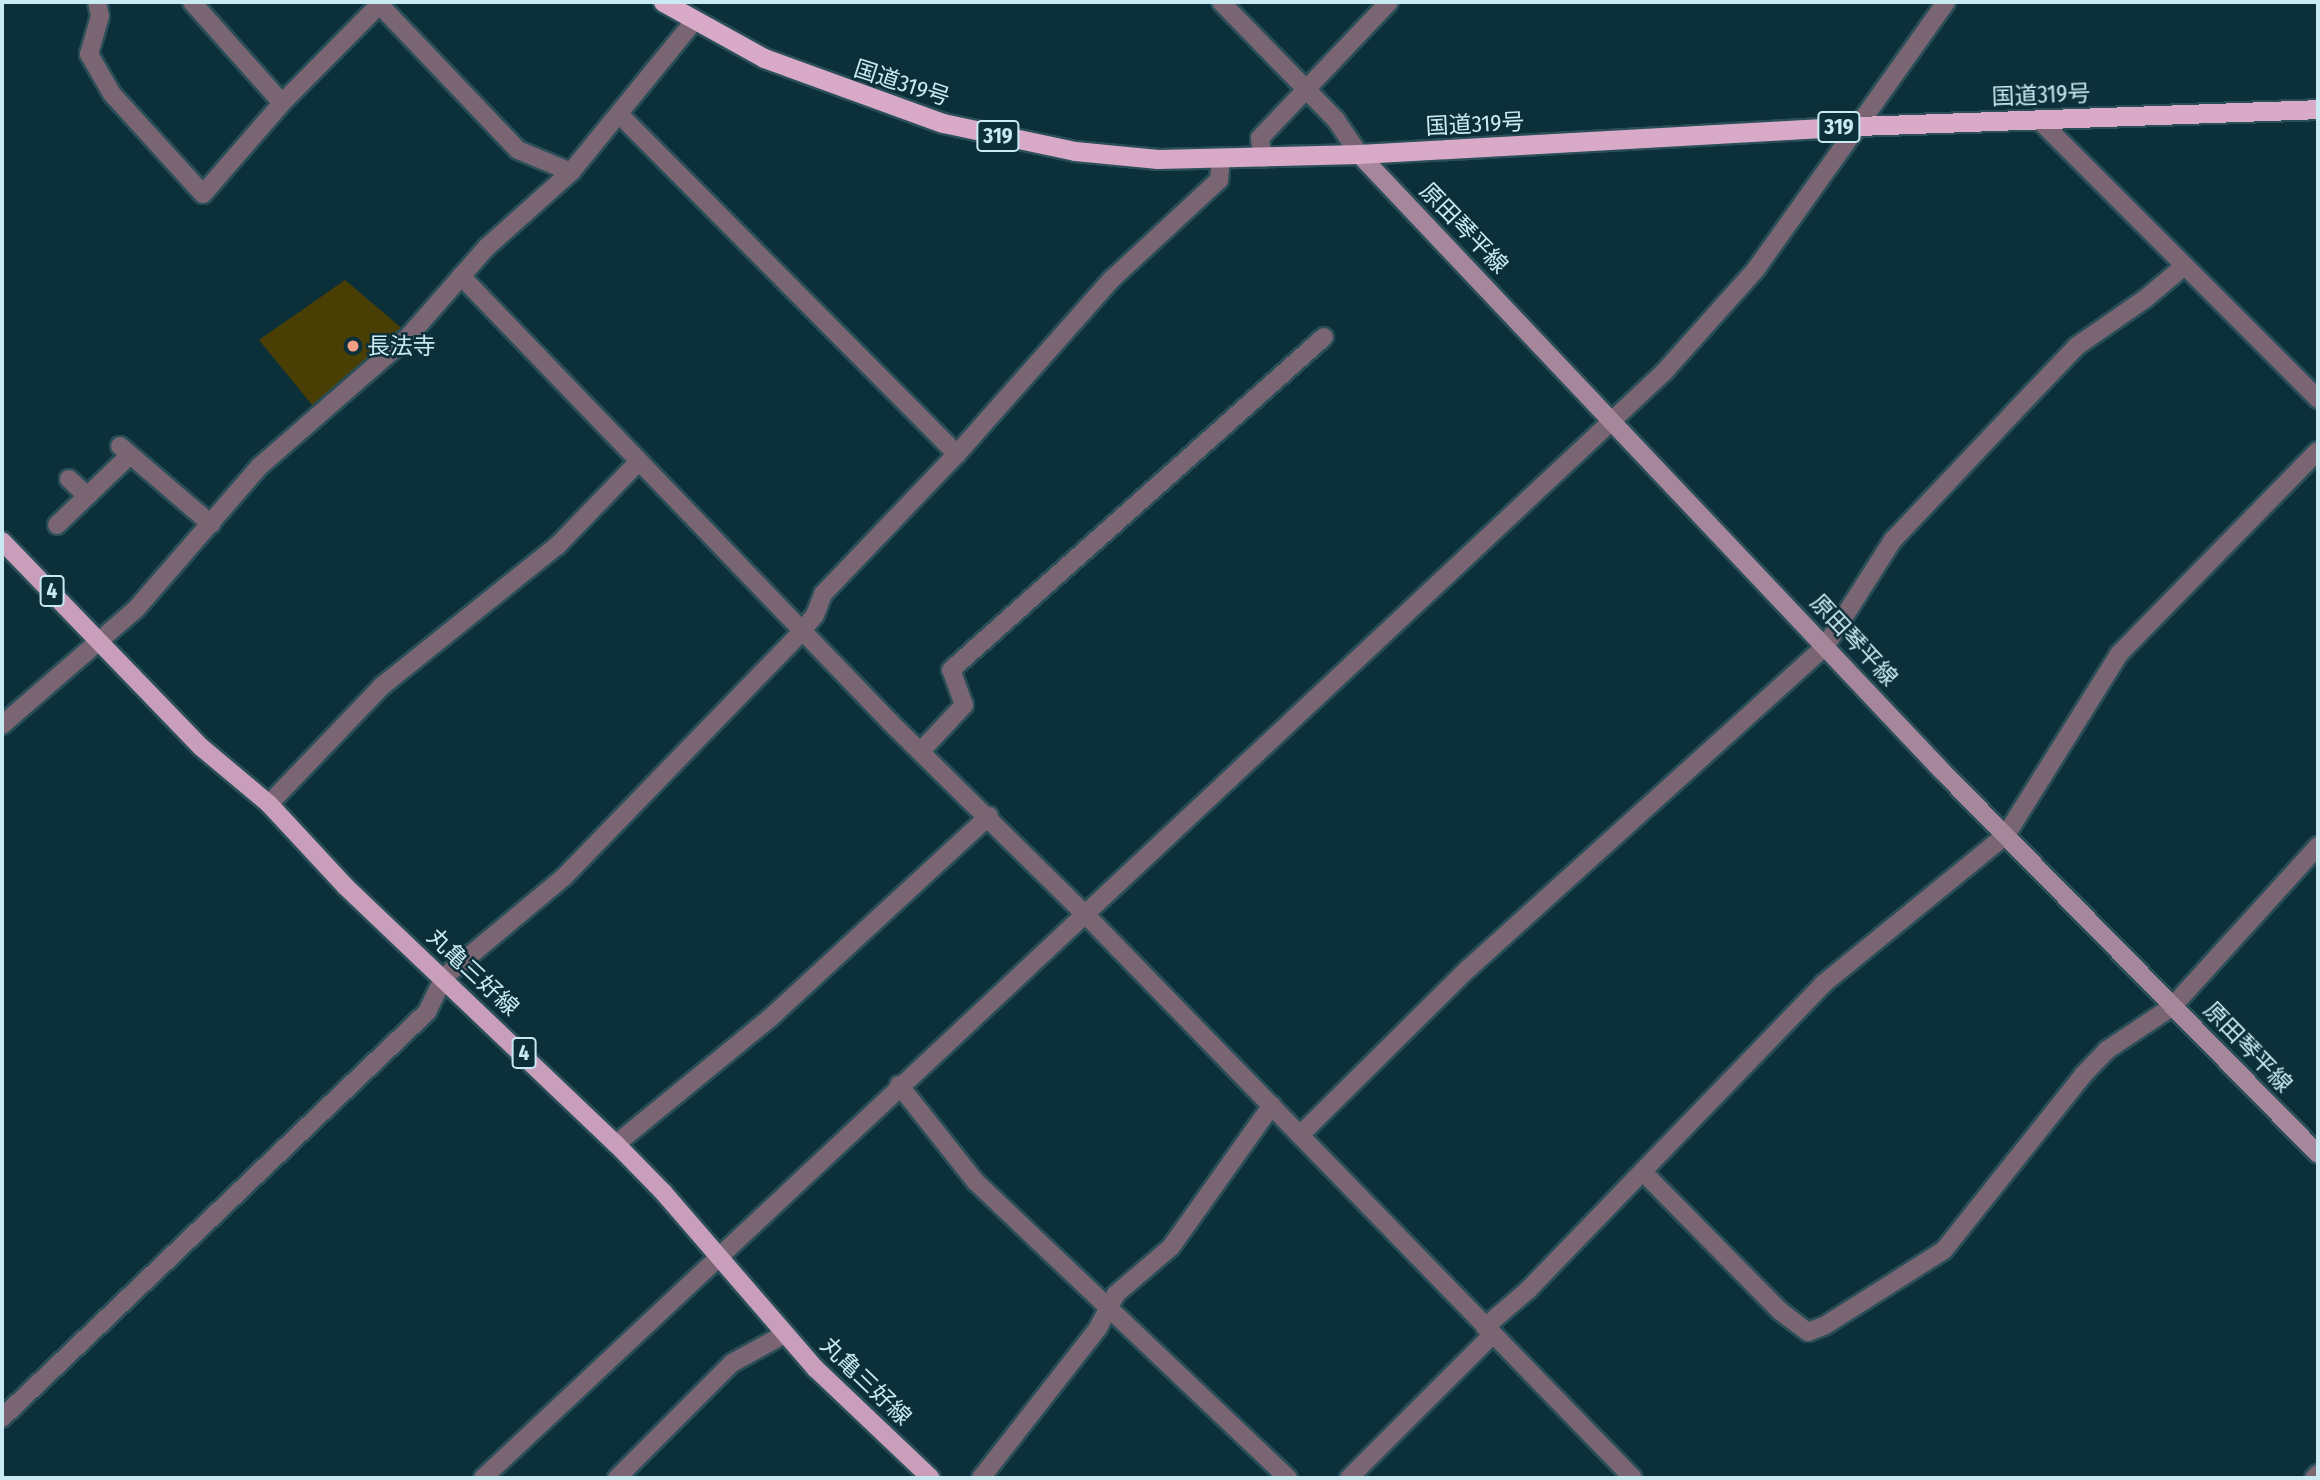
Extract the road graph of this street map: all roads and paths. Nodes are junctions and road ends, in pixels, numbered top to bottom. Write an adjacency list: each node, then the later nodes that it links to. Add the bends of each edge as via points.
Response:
1 (97, 2): 10 (street, via 100,16 89,54 113,94 203,194)
2 (192, 2): 10 (street)
3 (380, 2): 10 (street); 18 (street, via 519,150)
4 (663, 2): 8 (highway, 国道319号 / 319)
5 (1222, 2): 9 (street)
6 (1389, 2): 9 (street)
7 (1946, 2): 14 (street)
8 (694, 21): 12 (street); 17 (highway, 国道319号 / 319, via 764,58 943,123 1115,156)
9 (1307, 90): 15 (street, via 1336,120); 16 (street, via 1260,138)
10 (282, 103)
11 (2318, 109): 13 (highway, 国道319号 / 319)
12 (620, 116): 18 (street); 25 (street)
13 (2039, 120): 14 (highway, 国道319号 / 319); 19 (street)
14 (1858, 126): 15 (highway, 国道319号 / 319); 23 (street, via 1756,269 1664,372)
15 (1359, 154): 16 (highway, 国道319号 / 319); 23 (main road, 原田琴平線)
16 (1263, 158): 17 (highway, 国道319号 / 319)
17 (1222, 159): 25 (street, via 1219,180 1112,279)
18 (570, 172): 20 (street)
19 (2183, 267): 22 (street); 34 (street, via 2077,346 2003,423 1894,540)
20 (461, 276): 26 (street); 30 (street, via 410,336 260,466)
21 (1324, 337): 36 (street, via 951,670 964,705)
22 (2318, 398)
23 (1613, 418): 34 (main road, 原田琴平線); 41 (street, via 1382,641)
24 (2318, 451): 39 (street, via 2119,653)
25 (957, 454): 32 (street, via 823,594)
26 (639, 461): 32 (street); 37 (street, via 557,546 382,686)
27 (69, 479): 28 (street)
28 (87, 496): 29 (street); 30 (street, via 125,451 175,480)
29 (57, 524)
30 (211, 524): 33 (street, via 171,574)
31 (2, 541): 33 (main road, 丸亀三好線 / 4)
32 (802, 631): 36 (street); 42 (street, via 535,906)
33 (103, 642): 35 (street); 37 (main road, 丸亀三好線 / 4, via 201,747)
34 (1826, 645): 39 (main road, 原田琴平線); 46 (street, via 1468,969)
35 (2, 725)
36 (921, 751): 38 (street)
37 (269, 804): 42 (main road, 丸亀三好線 / 4, via 345,887)
38 (989, 816): 41 (street); 47 (street, via 770,1018)
39 (2006, 835): 43 (main road, 原田琴平線); 49 (street, via 1823,984)
40 (2318, 846): 43 (street)
41 (1085, 914): 44 (street); 45 (street)
42 (444, 977): 47 (main road, 丸亀三好線 / 4); 54 (street, via 427,1012)
43 (2173, 1006): 48 (main road, 原田琴平線); 49 (street, via 2107,1050 2083,1075 1944,1250 1808,1332 1780,1311)
44 (899, 1085): 50 (street); 51 (street, via 976,1182)
45 (1272, 1105): 46 (street); 51 (street, via 1171,1247 1116,1294)
46 (1300, 1135): 52 (street)
47 (617, 1144): 50 (main road, 丸亀三好線 / 4)
48 (2318, 1154)
49 (1643, 1172): 52 (street)
50 (716, 1255): 53 (main road, 丸亀三好線 / 4); 56 (street)
51 (1107, 1308): 59 (street, via 1098,1328); 60 (street)
52 (1489, 1331): 61 (street); 62 (street)
53 (785, 1334): 57 (street, via 732,1363); 58 (main road, 丸亀三好線 / 4)
54 (2, 1418)
55 (2318, 1474): 63 (street)
56 (483, 1478)
57 (617, 1478)
58 (931, 1478)
59 (981, 1478)
60 (1288, 1478)
61 (1349, 1478)
62 (1633, 1478)
63 (2314, 1478)

